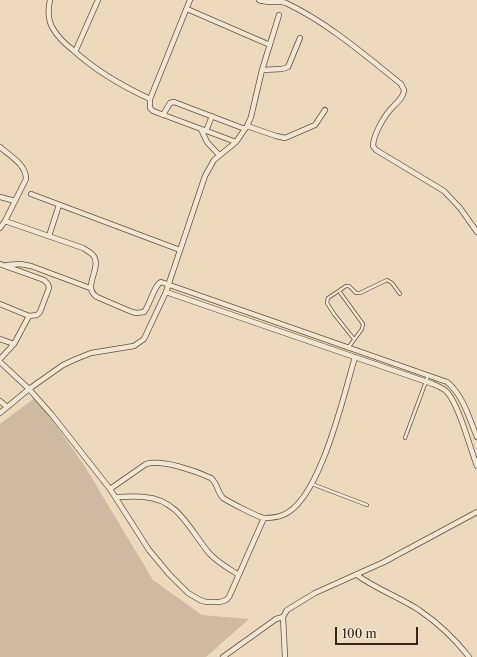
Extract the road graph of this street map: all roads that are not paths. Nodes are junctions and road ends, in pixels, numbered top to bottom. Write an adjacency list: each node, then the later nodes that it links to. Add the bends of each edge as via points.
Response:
1 (50, 0): 9 (street, via 48,9 52,27)
2 (98, 0): 9 (street)
3 (190, 0): 5 (street)
4 (259, 0): 26 (street, via 283,2 315,20 401,84 403,95 385,117 373,146 444,191)
5 (187, 9): 8 (street); 11 (street)
6 (279, 16): 8 (street)
7 (300, 38): 10 (street, via 288,67)
8 (270, 45): 10 (street)
9 (75, 52): 11 (street, via 102,74)
10 (262, 70): 15 (street, via 251,117)
11 (150, 99): 13 (street, via 150,108)
12 (325, 110): 15 (street, via 315,125 286,138)
13 (163, 115): 14 (street, via 172,102); 16 (street)
14 (212, 116): 15 (street); 16 (street)
15 (246, 127): 17 (street)
16 (204, 130): 17 (street); 19 (street, via 207,142)
17 (236, 142): 19 (street)
18 (0, 147): 22 (street, via 24,168 26,173 26,179)
19 (219, 155): 28 (street, via 205,176)
20 (31, 194): 23 (street)
21 (0, 197): 22 (street)
22 (15, 201): 24 (street)
23 (59, 204): 27 (street); 28 (street)
24 (5, 221): 25 (street); 27 (street)
25 (0, 228)
26 (477, 232)
27 (49, 236): 31 (street, via 82,248 94,257 96,263)
28 (180, 250): 30 (street)
29 (2, 264): 31 (street, via 31,266); 36 (street, via 44,280 49,286 40,312 35,316)
30 (169, 284): 31 (street, via 159,283 147,309 141,313 132,312 97,297 92,294); 33 (street); 40 (street)
31 (90, 288)
32 (339, 291): 34 (lane, via 349,286 360,293 386,280 392,283); 38 (lane, via 363,324); 38 (lane, via 328,298 327,303)
33 (166, 292): 42 (street); 48 (street, via 142,342 134,346 91,353 76,359)
34 (400, 294)
35 (0, 304): 36 (street)
36 (28, 316): 39 (street)
37 (0, 339): 39 (street)
38 (354, 339): 40 (lane)
39 (14, 344): 43 (street)
40 (348, 348): 41 (street)
41 (363, 353): 44 (street); 46 (street)
42 (355, 357): 44 (street); 56 (street, via 323,460)
43 (0, 359)
44 (361, 360): 47 (street)
45 (0, 362): 48 (street)
46 (428, 376): 47 (lane); 52 (street, via 447,382 453,387)
47 (426, 381): 53 (lane); 54 (street, via 441,388 452,398)
48 (29, 389): 50 (street); 57 (street)
49 (0, 401): 50 (street)
50 (7, 407): 51 (street)
51 (0, 413)
52 (477, 436)
53 (405, 438)
54 (476, 460): 55 (street)
55 (477, 466)
56 (312, 484): 59 (lane); 61 (street, via 300,501 286,513)
57 (110, 489): 58 (street); 61 (street, via 146,464 164,462 211,478 223,498)
58 (116, 497): 62 (street, via 144,496 165,502 190,526 210,554); 62 (street, via 149,550 194,598 206,602 226,600)
59 (367, 506)
60 (477, 512): 63 (street)
61 (264, 518): 62 (street)
62 (239, 575)
63 (357, 575): 64 (street, via 315,593 287,610); 67 (street, via 418,610 444,630)
64 (283, 617): 65 (street, via 276,619); 66 (street)
65 (223, 657)
66 (285, 657)
67 (469, 657)

